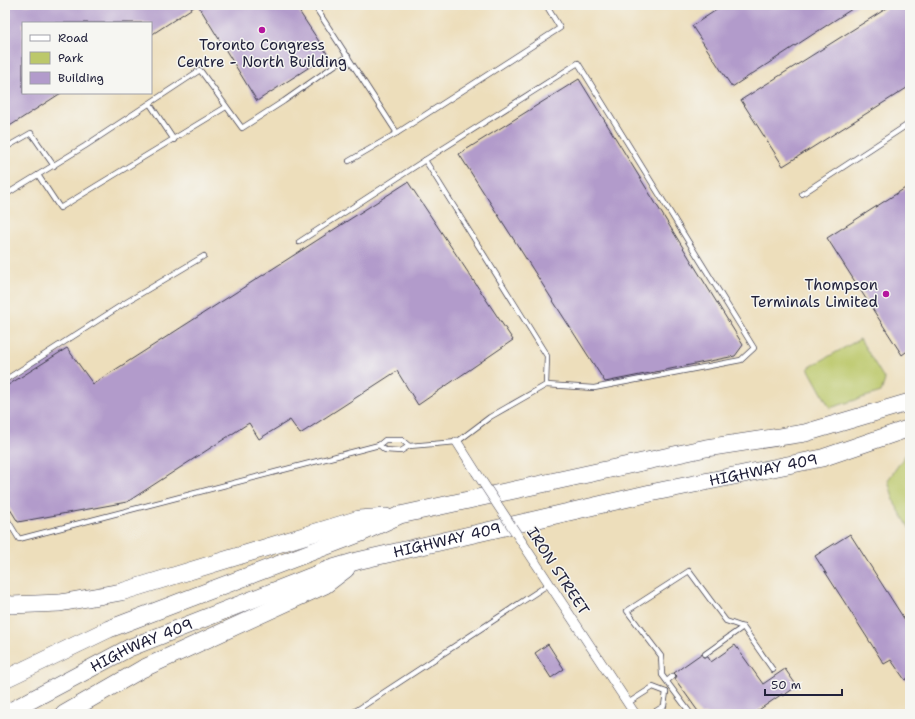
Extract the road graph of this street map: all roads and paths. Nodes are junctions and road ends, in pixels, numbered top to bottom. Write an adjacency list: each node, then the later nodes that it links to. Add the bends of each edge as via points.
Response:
1 (314, 5): 3 (lane)
2 (546, 5): 7 (lane, via 560,28)
3 (348, 56): 5 (lane, via 242,128); 7 (lane)
4 (150, 104): 5 (lane, via 200,70); 8 (lane); 12 (lane)
5 (226, 107): 8 (lane)
6 (910, 123): 14 (lane)
7 (397, 132): 11 (lane)
8 (174, 140): 13 (lane, via 60,208)
9 (5, 148): 12 (lane, via 31,133)
10 (425, 160): 16 (lane); 19 (lane, via 547,356); 19 (lane, via 578,63 754,348 740,360 594,388)
11 (349, 161)
12 (54, 166): 13 (lane)
13 (38, 175): 15 (lane)
14 (802, 194)
15 (5, 195)
16 (299, 242)
17 (204, 256): 18 (lane)
18 (5, 380)
19 (546, 385): 22 (lane, via 490,417)
20 (910, 402): 25 (highway, HIGHWAY 409, via 805,432 706,448)
21 (910, 428): 27 (highway, HIGHWAY 409, via 822,458 655,492)
22 (457, 442): 24 (lane); 28 (street, IRON STREET, bridge)
23 (379, 446): 24 (lane, via 385,450 402,451); 24 (lane, via 385,440 402,440); 26 (lane, via 19,539)
24 (408, 446)
25 (400, 515): 29 (highway, via 359,519 121,592 60,603); 34 (highway, HIGHWAY 409, via 360,533 109,629)
26 (5, 516)
27 (357, 561): 39 (highway, HIGHWAY 409, via 330,569 129,648); 40 (highway, via 326,585 142,669)
28 (549, 584): 38 (street, IRON STREET); 41 (lane)
29 (5, 603)
30 (743, 627): 31 (lane); 32 (lane); 35 (lane, via 726,621 689,571 627,611 661,656 662,675)
31 (705, 654)
32 (773, 670)
33 (673, 676): 35 (lane)
34 (5, 679)
35 (667, 681): 36 (lane)
36 (672, 688): 37 (lane); 44 (lane)
37 (666, 692): 38 (lane, via 653,687); 43 (lane, via 664,706)
38 (628, 702): 42 (street, IRON STREET)
39 (5, 714)
40 (64, 714)
41 (351, 714)
42 (635, 714)
43 (651, 714)
44 (691, 714)

